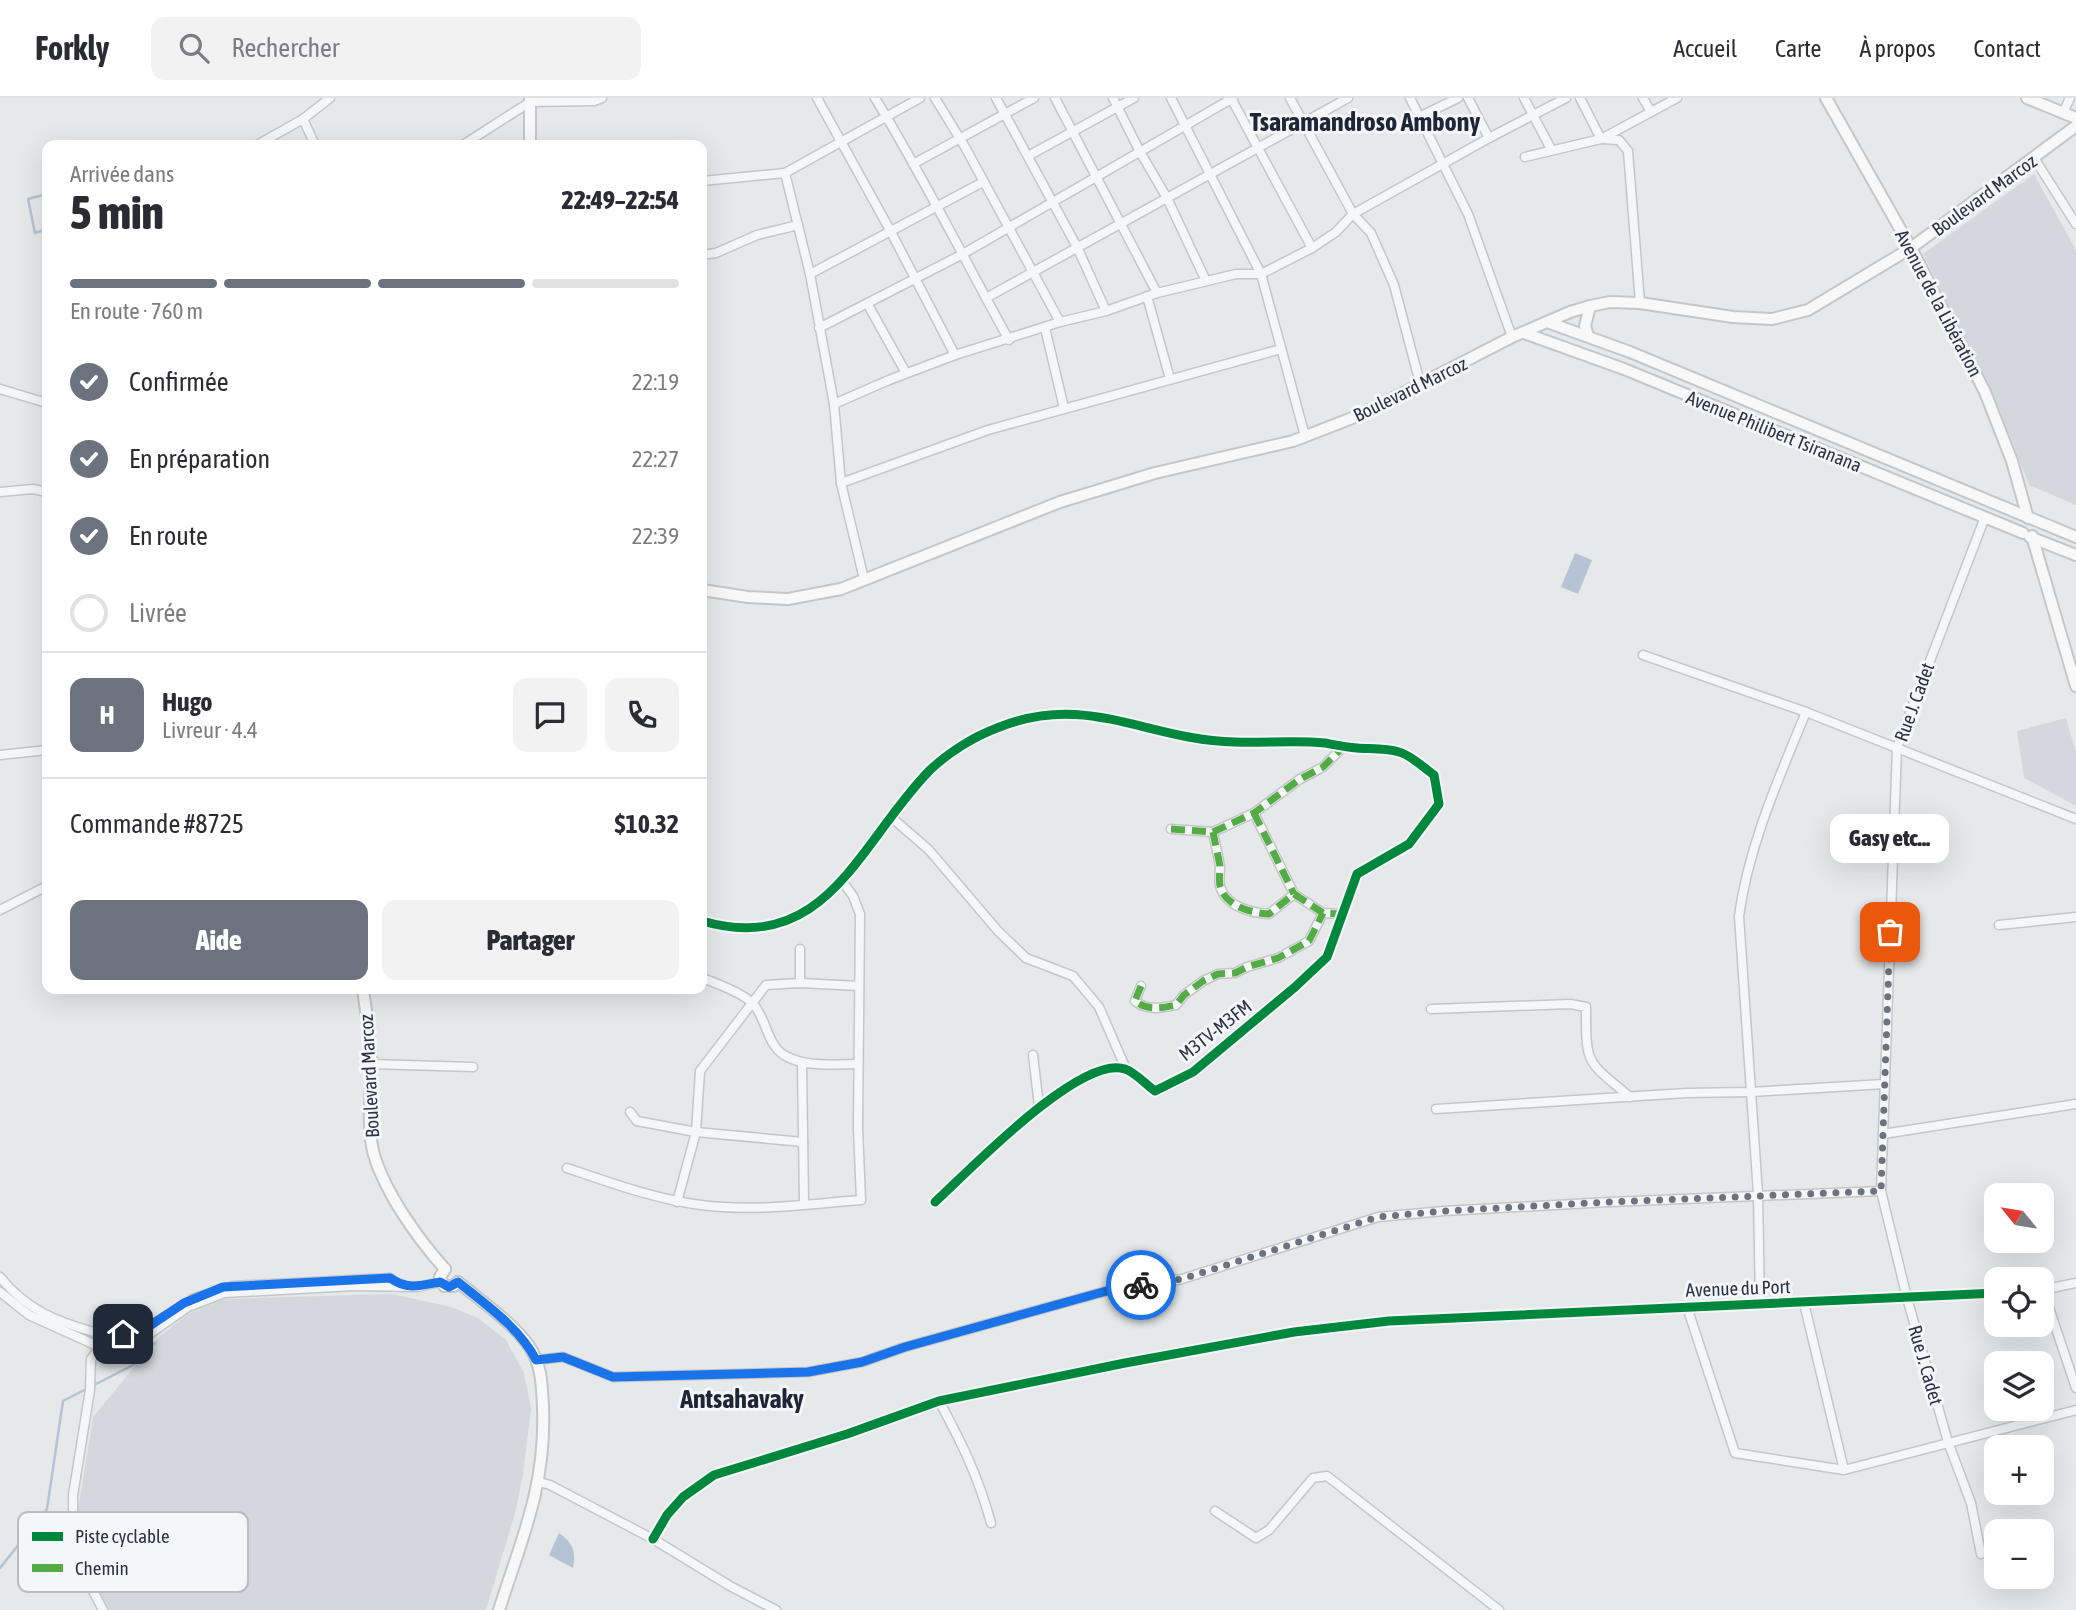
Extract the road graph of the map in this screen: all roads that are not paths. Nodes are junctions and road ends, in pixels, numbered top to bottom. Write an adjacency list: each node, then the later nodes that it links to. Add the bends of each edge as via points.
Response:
1 (330, 98): 36 (street)
2 (602, 98): 27 (street)
3 (817, 98): 48 (street)
4 (875, 98): 33 (street)
5 (920, 98): 33 (street)
6 (934, 98): 42 (street)
7 (996, 98): 31 (street)
8 (1034, 98): 31 (street)
9 (1055, 98): 40 (street)
10 (1113, 98): 28 (street)
11 (1134, 98): 28 (street)
12 (1171, 98): 39 (street)
13 (1232, 98): 39 (street); 49 (street)
14 (1290, 98): 37 (street)
15 (1348, 98): 37 (street)
16 (1410, 98): 34 (street)
17 (1458, 98): 34 (street)
18 (1468, 98): 41 (street)
19 (1524, 98): 32 (street)
20 (1566, 98): 32 (street)
21 (1580, 98): 43 (street)
22 (1643, 98): 29 (street)
23 (1677, 98): 29 (street)
24 (1826, 98): 73 (main road, Avenue de la Libération)
25 (2027, 98): 30 (main road)
26 (2070, 98): 30 (street)
27 (530, 100): 46 (street); 47 (main road)
28 (1117, 107): 40 (street); 51 (street)
29 (1651, 112): 43 (street)
30 (2063, 113): 35 (main road)
31 (1005, 114): 42 (street); 52 (street)
32 (1532, 114): 41 (street); 50 (street)
33 (886, 117): 48 (street); 55 (street)
34 (1419, 117): 56 (street)
35 (2076, 118)
36 (303, 119): 44 (street); 45 (street)
37 (1303, 124): 49 (street); 65 (street)
38 (2076, 125): 54 (main road, Boulevard Marcoz)
39 (1185, 126): 51 (street); 58 (street)
40 (1072, 132): 52 (street); 59 (street)
41 (1489, 138): 56 (street)
42 (960, 139): 55 (street); 61 (street)
43 (1601, 139): 50 (street); 84 (street, via 1619,140 1628,152)
44 (266, 140)
45 (314, 140)
46 (470, 140)
47 (530, 140)
48 (842, 142): 57 (street); 70 (street)
49 (1259, 148): 58 (street); 72 (street)
50 (1551, 149): 53 (street)
51 (1139, 150): 59 (street); 62 (street)
52 (1028, 156): 63 (street)
53 (1525, 157)
54 (2034, 158): 66 (street); 73 (main road, Boulevard Marcoz)
55 (913, 164): 64 (street)
56 (1441, 164): 65 (street); 94 (street, via 1468,214)
57 (785, 173): 60 (street); 68 (street)
58 (1210, 174): 62 (street); 78 (street)
59 (1097, 176): 63 (street); 67 (street)
60 (707, 181)
61 (984, 182): 64 (street); 69 (street)
62 (1167, 198): 67 (street); 80 (street)
63 (1052, 202): 69 (street); 71 (street)
64 (938, 206): 70 (street); 75 (street)
65 (1353, 214): 72 (street); 102 (street, via 1371,233 1394,285)
66 (2076, 223)
67 (1122, 224): 71 (street); 81 (street)
68 (798, 225): 74 (street); 77 (street)
69 (1009, 228): 75 (street); 76 (street)
70 (891, 232): 77 (street); 79 (street)
71 (1077, 247): 76 (street); 87 (street)
72 (1312, 248): 78 (street)
73 (1911, 248): 84 (main road, Boulevard Marcoz, via 1808,310 1772,319); 114 (main road, Avenue de la Libération, via 1985,392)
74 (707, 254)
75 (961, 255): 79 (street); 83 (street)
76 (1034, 273): 83 (street); 88 (street)
77 (810, 274): 90 (street)
78 (1261, 274): 80 (street); 96 (street)
79 (915, 279): 85 (street); 98 (street)
80 (1206, 281): 81 (street)
81 (1157, 293): 82 (street)
82 (1147, 296): 87 (street); 101 (street)
83 (986, 298): 95 (street)
84 (1640, 303): 86 (main road, Boulevard Marcoz)
85 (868, 305): 90 (street); 100 (street)
86 (1590, 306): 89 (main road, Boulevard Marcoz); 93 (main road, via 1585,326)
87 (1106, 311): 88 (street)
88 (1060, 322): 91 (street)
89 (1547, 322): 92 (main road, Boulevard Marcoz); 93 (main road, Avenue Philibert Tsiranana)
90 (819, 328): 106 (street)
91 (1045, 328): 95 (street); 107 (street)
92 (1524, 333): 94 (main road, Boulevard Marcoz); 99 (main road, Avenue Philibert Tsiranana)
93 (1588, 335): 97 (main road, Avenue Philibert Tsiranana)
94 (1512, 337): 102 (main road, Boulevard Marcoz)
95 (1009, 340): 98 (street)
96 (1281, 349): 101 (street); 109 (street)
97 (1630, 352): 99 (main road); 104 (main road, Avenue Philibert Tsiranana)
98 (955, 355): 100 (street)
99 (1624, 369): 108 (main road, Avenue Philibert Tsiranana)
100 (906, 373): 106 (street)
101 (1170, 379): 107 (street)
102 (1420, 383): 109 (main road, Boulevard Marcoz, via 1360,415)
103 (0, 389): 105 (street)
104 (1725, 391): 108 (main road); 114 (main road, Avenue Philibert Tsiranana)
105 (42, 401)
106 (834, 404): 110 (street)
107 (1064, 408): 110 (street)
108 (1718, 408): 113 (main road, Avenue Philibert Tsiranana)
109 (1305, 436): 118 (main road, Boulevard Marcoz, via 1060,502)
110 (841, 483): 118 (street)
111 (42, 491): 112 (street)
112 (0, 492)
113 (1985, 517): 115 (main road, Avenue Philibert Tsiranana); 124 (street, Rue J. Cadet)
114 (2032, 520): 115 (main road, via 2022,523); 116 (main road, Avenue Philibert Tsiranana)
115 (2027, 535): 117 (main road, Avenue Philibert Tsiranana); 121 (main road)
116 (2076, 537)
117 (2076, 555)
118 (864, 579): 119 (main road, Boulevard Marcoz, via 841,589 788,599)
119 (707, 591)
120 (1643, 655): 122 (street)
121 (2076, 686)
122 (1806, 712): 124 (street); 156 (street, via 1762,823 1740,906)
123 (1343, 747): 127 (street, via 1323,767); 128 (street, via 1200,740 1108,717 1049,713 997,728 943,758); 137 (street, M3TV-M3FM, via 1401,752 1434,775 1439,804 1409,844 1357,874)
124 (1897, 747): 129 (street); 155 (street, Rue J. Cadet)
125 (42, 751): 126 (street)
126 (0, 755)
127 (1254, 813): 131 (street); 134 (street)
128 (891, 817): 132 (street); 154 (street, via 929,850 1026,958 1073,976 1099,1007)
129 (2076, 819)
130 (1171, 829): 131 (street)
131 (1213, 832): 134 (street, via 1220,888 1229,900 1255,913 1269,914)
132 (842, 881): 139 (street, via 798,916 767,928); 144 (street, via 860,914)
133 (42, 889): 135 (street)
134 (1294, 894): 136 (street)
135 (0, 910)
136 (1324, 913): 137 (street); 145 (street, via 1309,941 1278,958 1203,981 1176,1005 1142,1007 1135,1000)
137 (1342, 914): 154 (street, M3TV-M3FM, via 1327,957 1194,1072 1155,1091)
138 (2076, 917): 140 (street)
139 (707, 922)
140 (1999, 925)
141 (800, 949): 143 (street)
142 (707, 980): 147 (street)
143 (800, 983): 144 (street); 147 (street, via 766,985)
144 (859, 986): 152 (street)
145 (1141, 986)
146 (364, 994): 151 (main road, Boulevard Marcoz)
147 (752, 1002): 150 (street, via 773,1044); 162 (street, via 700,1071)
148 (1431, 1009): 157 (street, via 1586,1007 1586,1049 1592,1066)
149 (1033, 1055): 159 (street)
150 (802, 1063): 152 (street); 164 (street)
151 (371, 1064): 153 (street); 171 (main road, Boulevard Marcoz, via 374,1154 388,1189)
152 (858, 1064): 170 (street, via 861,1200)
153 (473, 1067)
154 (1126, 1069): 159 (street, via 1109,1068 1062,1089)
155 (1884, 1084): 156 (street); 163 (street, Rue J. Cadet)
156 (1751, 1092): 157 (street); 167 (street)
157 (1630, 1097): 160 (street)
158 (2076, 1104): 163 (street)
159 (1039, 1106): 169 (street)
160 (1436, 1109)
161 (630, 1112): 162 (street, via 637,1121)
162 (696, 1132): 164 (street); 168 (street)
163 (1883, 1134): 166 (street, Rue J. Cadet)
164 (803, 1142): 170 (street)
165 (567, 1168): 168 (street)
166 (1881, 1191): 167 (street); 180 (street, Rue J. Cadet)
167 (1758, 1195): 182 (street); 188 (street, via 1378,1217 1182,1279 1128,1285 862,1362 808,1372 613,1377 563,1357)
168 (677, 1202): 170 (street, via 758,1208)
169 (935, 1202)
170 (804, 1204)
171 (445, 1269): 173 (main road); 174 (main road, via 456,1271)
172 (0, 1277): 185 (street, via 43,1314)
173 (440, 1282): 174 (main road, via 449,1287); 176 (street)
174 (458, 1282): 188 (main road, via 519,1335)
175 (2076, 1283): 177 (street)
176 (401, 1286): 186 (street, via 390,1278 233,1286 195,1297 145,1329); 187 (street, via 224,1293 188,1307 144,1338)
177 (2054, 1288)
178 (0, 1292): 187 (street, via 29,1315)
179 (1984, 1294): 180 (street, Avenue du Port)
180 (1907, 1298): 181 (street, Avenue du Port); 192 (street, Rue J. Cadet)
181 (1804, 1303): 182 (street, Avenue du Port); 193 (street)
182 (1760, 1305): 183 (street, Avenue du Port)
183 (1687, 1307): 190 (street, Avenue du Port, via 1480,1315 1294,1332); 193 (street, via 1735,1453)
184 (2054, 1323): 189 (street)
185 (94, 1332): 186 (street); 187 (street, via 91,1339)
186 (105, 1332): 187 (street, via 108,1339)
187 (100, 1346): 196 (street, via 91,1359)
188 (536, 1360): 194 (main road, via 542,1378 544,1433)
189 (2076, 1388)
190 (939, 1401): 197 (street, via 981,1485); 198 (street, Avenue du Port, via 714,1475 683,1497)
191 (2076, 1410): 192 (street)
192 (1948, 1442): 193 (street); 199 (street, Rue J. Cadet, via 1971,1503)
193 (1844, 1471)
194 (539, 1482): 198 (street); 202 (main road)
195 (1215, 1511): 204 (street, via 1256,1538 1269,1530 1313,1478 1327,1475)
196 (73, 1512)
197 (991, 1523)
198 (653, 1539): 203 (street)
199 (1981, 1554)
200 (94, 1592): 201 (street)
201 (103, 1610)
202 (499, 1610)
203 (776, 1610)
204 (1499, 1610)

